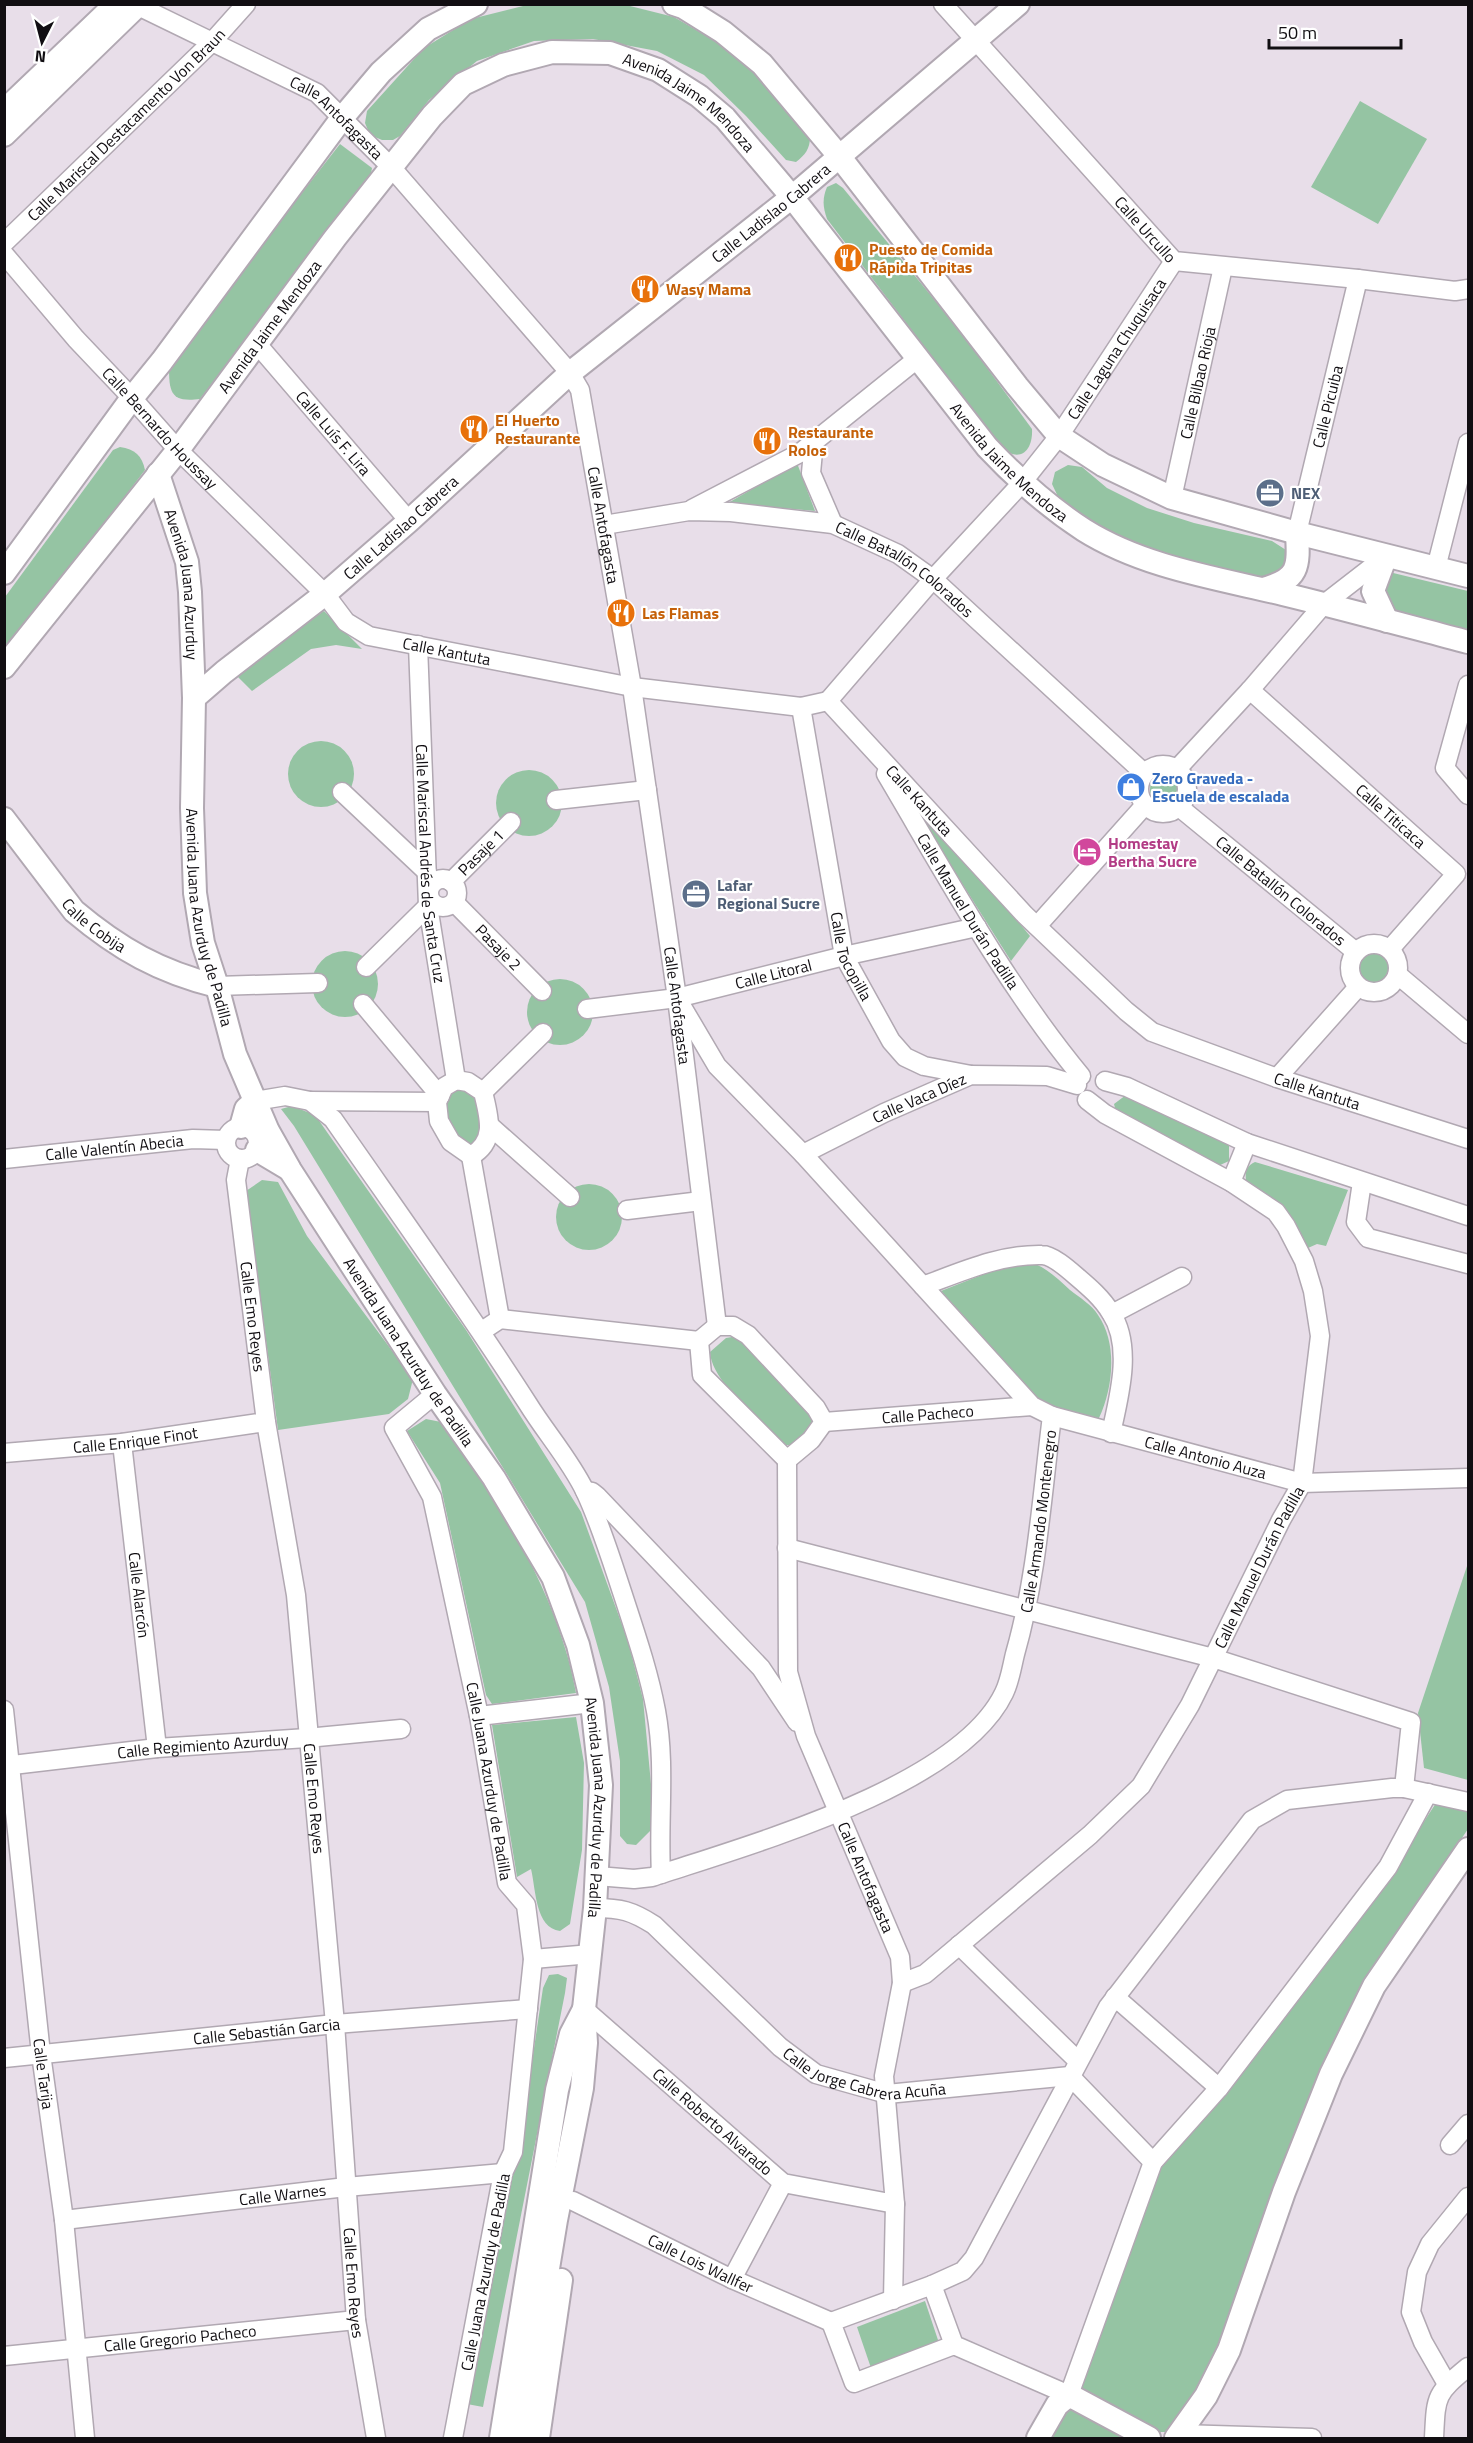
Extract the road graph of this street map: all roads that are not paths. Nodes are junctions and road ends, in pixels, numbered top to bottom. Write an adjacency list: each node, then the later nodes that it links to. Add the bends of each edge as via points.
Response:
1 (246, 4): 8 (street, Calle Mariscal Destacamento Von Braun)
2 (476, 4): 10 (main road, via 428,29 381,72)
3 (674, 4): 12 (main road, via 723,32 762,64)
4 (943, 4): 7 (street, Calle Urcullo)
5 (1018, 4): 7 (main road, Calle Ladislao Cabrera)
6 (132, 5): 8 (street, Calle Antofagasta); 9 (main road); 11 (main road)
7 (976, 41): 12 (main road, Calle Ladislao Cabrera); 17 (street, Calle Urcullo)
8 (212, 42): 10 (street, Calle Antofagasta, via 317,93); 15 (street, Calle Mariscal Destacamento Von Braun)
9 (4, 111)
10 (342, 118): 13 (street, Calle Antofagasta); 24 (main road)
11 (4, 135)
12 (839, 156): 14 (main road, Calle Ladislao Cabrera); 25 (main road)
13 (391, 167): 14 (main road, Avenida Jaime Mendoza, via 463,84 503,65 552,51 610,53 658,70 699,96 725,118); 21 (main road, Avenida Jaime Mendoza); 23 (street, Calle Antofagasta)
14 (792, 197): 22 (main road, Avenida Jaime Mendoza); 23 (main road, Calle Ladislao Cabrera)
15 (4, 243)
16 (4, 254): 24 (street, Calle Bernardo Houssay)
17 (1174, 261): 18 (street, Calle Urcullo); 25 (street, Calle Laguna Chuquisaca)
18 (1223, 267): 19 (street, Calle Urcullo); 31 (street, Calle Bilbao Rioja)
19 (1359, 279): 20 (street, Calle Urcullo, via 1455,291); 36 (street, Calle Picuiba)
20 (1468, 289)
21 (258, 345): 28 (main road, Avenida Jaime Mendoza); 33 (street, Calle Luís F. Lira)
22 (916, 359): 26 (street); 30 (main road, Avenida Jaime Mendoza)
23 (570, 373): 33 (main road, Calle Ladislao Cabrera); 35 (street, Calle Antofagasta, via 579,390)
24 (132, 398): 28 (street, Calle Bernardo Houssay); 39 (main road)
25 (1059, 436): 30 (street); 31 (main road, via 1103,465)
26 (814, 441): 32 (street, via 800,453); 34 (street, via 811,473)
27 (1468, 443): 38 (street)
28 (178, 450): 29 (main road, Avenida Jaime Mendoza); 43 (street, Calle Bernardo Houssay)
29 (158, 474): 48 (main road, Avenida Jaime Mendoza); 52 (main road, Avenida Juana Azurduy, via 187,562)
30 (1021, 484): 41 (street); 42 (main road, Avenida Jaime Mendoza, via 1084,530 1134,554 1185,571)
31 (1172, 498): 36 (main road)
32 (689, 511): 34 (street, Calle Batallón Colorados); 35 (street, Calle Batallón Colorados)
33 (410, 522): 43 (main road, Calle Ladislao Cabrera)
34 (833, 524): 41 (street, Calle Batallón Colorados, via 898,554)
35 (604, 525): 50 (street, Calle Antofagasta)
36 (1297, 533): 37 (main road); 42 (main road, via 1294,574 1284,583)
37 (1386, 556): 38 (main road); 44 (street); 45 (main road, via 1373,591)
38 (1436, 568): 40 (main road)
39 (4, 573)
40 (1468, 576)
41 (933, 579): 53 (street); 57 (street, Calle Batallón Colorados)
42 (1263, 589): 44 (main road, Avenida Jaime Mendoza)
43 (325, 594): 47 (street, Calle Kantuta, via 346,622 369,636); 52 (main road, Calle Ladislao Cabrera)
44 (1324, 604): 45 (main road, Avenida Jaime Mendoza); 51 (street)
45 (1388, 621): 46 (main road, Avenida Jaime Mendoza)
46 (1468, 642)
47 (418, 645): 50 (street, Calle Kantuta); 66 (street, Calle Mariscal Andrés de Santa Cruz)
48 (4, 668)
49 (1468, 685): 60 (street, via 1445,768)
50 (632, 687): 54 (street, Calle Kantuta); 58 (street, Calle Antofagasta)
51 (1250, 690): 56 (street); 67 (street, Calle Titicaca)
52 (194, 698): 79 (main road, Avenida Juana Azurduy de Padilla, via 195,893 203,943)
53 (828, 701): 54 (street, Calle Kantuta); 55 (street, Calle Kantuta)
54 (801, 706): 75 (street, Calle Tocopilla)
55 (867, 741): 71 (street, Calle Kantuta); 72 (street, Calle Manuel Durán Padilla)
56 (1177, 769): 57 (street, via 1164,764); 63 (street, via 1187,788)
57 (1144, 773): 62 (street, via 1138,786)
58 (647, 790): 61 (street); 82 (street, Calle Antofagasta)
59 (342, 792): 66 (street)
60 (1468, 795)
61 (556, 800)
62 (1145, 806): 63 (street, via 1158,813); 71 (street)
63 (1179, 807): 74 (street, Calle Batallón Colorados)
64 (4, 819): 79 (main road, Calle Cobija, via 74,911 88,922 144,961)
65 (511, 822): 68 (street, Pasaje 1)
66 (427, 872): 69 (street, Calle Mariscal Andrés de Santa Cruz)
67 (1462, 880): 73 (street, Calle Titicaca)
68 (451, 882): 69 (street, via 434,882); 70 (street, via 458,893)
69 (428, 900): 70 (street, via 441,908); 76 (street); 89 (street, Calle Mariscal Andrés de Santa Cruz)
70 (454, 903): 81 (street, Pasaje 2)
71 (1037, 926): 88 (street, Calle Kantuta, via 1152,1032)
72 (977, 927): 75 (street, Calle Litoral); 90 (street, Calle Manuel Durán Padilla)
73 (1390, 949): 74 (street, via 1376,944); 77 (street, via 1398,961)
74 (1356, 952): 80 (street, via 1350,966)
75 (844, 956): 82 (street, Calle Litoral); 87 (street, Calle Tocopilla, via 891,1041 905,1057 924,1066)
76 (366, 967)
77 (1398, 975): 80 (street, via 1381,992); 86 (street)
78 (318, 983): 79 (street)
79 (217, 986): 93 (main road, Avenida Juana Azurduy de Padilla, via 235,1054)
80 (1358, 987): 88 (street)
81 (542, 992)
82 (677, 998): 84 (street, Calle Litoral); 99 (street, Calle Armando Montenegro, via 717,1066); 107 (street, Calle Antofagasta)
83 (363, 1004): 92 (street)
84 (587, 1010)
85 (543, 1033): 91 (street)
86 (1468, 1034)
87 (971, 1075): 90 (street, Calle Vaca Díez, via 1047,1076); 99 (street, Calle Vaca Díez)
88 (1277, 1078): 97 (street, Calle Kantuta)
89 (456, 1080): 91 (street, via 468,1082); 92 (street, via 444,1087)
90 (1082, 1087): 98 (street, via 1094,1072 1105,1081 1127,1087); 104 (street, Calle Manuel Durán Padilla, via 1105,1114)
91 (483, 1092): 95 (street)
92 (438, 1099): 94 (street); 101 (street, via 439,1121 451,1142)
93 (255, 1101): 94 (street, via 285,1096); 96 (main road, via 246,1109); 103 (main road, Avenida Juana Azurduy de Padilla)
94 (310, 1101): 116 (street, via 333,1119)
95 (489, 1125): 101 (street, via 482,1150); 106 (street)
96 (234, 1133): 100 (street, via 231,1155); 100 (street, via 252,1130 256,1134 259,1144); 102 (street, Calle Valentín Abecia)
97 (1468, 1139)
98 (1247, 1143): 104 (street); 105 (street)
99 (803, 1154): 112 (street, Calle Armando Montenegro)
100 (249, 1155): 103 (main road); 121 (street, Calle Emo Reyes, via 236,1180)
101 (471, 1156): 114 (street)
102 (4, 1159)
103 (290, 1170): 118 (main road, Avenida Juana Azurduy de Padilla)
104 (1230, 1182): 128 (street, Calle Manuel Durán Padilla, via 1276,1212 1304,1261 1313,1291 1320,1336)
105 (1362, 1182): 109 (street); 110 (street, via 1356,1222 1368,1238)
106 (570, 1197)
107 (702, 1201): 108 (street); 115 (street, Calle Antofagasta)
108 (627, 1210)
109 (1468, 1216)
110 (1468, 1264)
111 (1182, 1278): 113 (street)
112 (923, 1286): 113 (street, via 992,1261 1045,1255 1096,1293); 119 (street, Calle Armando Montenegro)
113 (1112, 1314): 123 (street, via 1120,1337 1124,1372)
114 (500, 1319): 116 (street); 117 (street)
115 (717, 1326): 117 (street); 122 (street, via 733,1326 748,1335 816,1408)
116 (482, 1331): 129 (street)
117 (699, 1341): 126 (street, via 702,1375)
118 (435, 1394): 133 (main road, Avenida Juana Azurduy de Padilla, via 494,1478 553,1577 578,1645); 135 (street, Calle Juana Azurduy de Padilla, via 394,1428 432,1497)
119 (1032, 1406): 120 (street, Calle Armando Montenegro); 122 (street, Calle Pacheco)
120 (1052, 1416): 123 (street, Calle Antonio Auza); 131 (street, Calle Armando Montenegro)
121 (266, 1422): 124 (street, Calle Enrique Finot); 138 (street, Calle Emo Reyes, via 296,1595)
122 (824, 1422): 126 (street, via 811,1440)
123 (1111, 1433): 128 (street, Calle Antonio Auza)
124 (122, 1443): 125 (street, Calle Enrique Finot); 139 (street, Calle Alarcón)
125 (4, 1453)
126 (787, 1460): 130 (street, Calle Antofagasta)
127 (1468, 1478): 128 (street, Calle Antonio Auza)
128 (1302, 1483): 132 (street, Calle Manuel Durán Padilla)
129 (585, 1491): 137 (street, via 597,1496 761,1668); 146 (street, via 638,1642 656,1712 662,1788)
130 (786, 1548): 131 (street); 137 (street, Calle Antofagasta, via 788,1672)
131 (1027, 1612): 132 (street); 144 (street, Calle Armando Montenegro, via 1004,1693 981,1727 941,1761)
132 (1213, 1658): 141 (street, via 1412,1722); 149 (street, Calle Manuel Durán Padilla, via 1141,1786 1090,1835)
133 (592, 1703): 135 (street); 147 (main road, Avenida Juana Azurduy de Padilla, via 601,1785)
134 (4, 1710): 140 (street, Calle Tarija)
135 (479, 1716): 151 (street, Calle Juana Azurduy de Padilla, via 507,1883 526,1905)
136 (401, 1729): 138 (street, Calle Regimiento Azurduy)
137 (806, 1736): 144 (street, Calle Antofagasta)
138 (307, 1738): 139 (street, Calle Regimiento Azurduy); 156 (street, Calle Emo Reyes)
139 (157, 1748): 140 (street, Calle Regimiento Azurduy)
140 (8, 1765): 157 (street, Calle Tarija)
141 (1404, 1788): 142 (street); 153 (street, via 1287,1800 1252,1820)
142 (1428, 1793): 143 (street); 161 (street, via 1388,1868)
143 (1468, 1802)
144 (838, 1814): 146 (street, Calle Armando Montenegro); 152 (street, Calle Antofagasta, via 900,1958)
145 (1468, 1849): 186 (main road, via 1374,1986 1331,2074 1288,2181 1229,2350 1206,2396)
146 (661, 1874): 147 (street, Calle Armando Montenegro, via 634,1879)
147 (597, 1876): 148 (main road, Avenida Juana Azurduy de Padilla)
148 (595, 1908): 150 (main road, Avenida Juana Azurduy de Padilla); 163 (street, Calle Jorge Cabrera Acuña, via 633,1912 654,1925 780,2047 816,2074)
149 (959, 1945): 152 (street, Calle Manuel Durán Padilla, via 925,1974); 159 (street)
150 (591, 1954): 151 (street); 155 (main road, Avenida Juana Azurduy de Padilla)
151 (533, 1959): 154 (street, Calle Juana Azurduy de Padilla)
152 (902, 1983): 163 (street, Calle Antofagasta, via 884,2076)
153 (1114, 1997): 159 (street); 161 (street)
154 (528, 2009): 156 (street, Calle Sebastián Garcia); 167 (street, Calle Juana Azurduy de Padilla, via 513,2152)
155 (584, 2009): 160 (main road, Avenida Juana Azurduy de Padilla); 162 (main road, Avenida Juana Azurduy de Padilla, via 571,2034); 168 (street, Calle Roberto Alvarado)
156 (335, 2024): 157 (street, Calle Sebastián Garcia); 169 (street, Calle Emo Reyes)
157 (41, 2054): 158 (street, Calle Sebastián Garcia); 174 (street, Calle Tarija)
158 (4, 2058)
159 (1075, 2068): 163 (street, Calle Jorge Cabrera Acuña); 166 (street); 176 (street, via 974,2259 963,2271)
160 (582, 2088): 171 (main road); 173 (main road, Avenida Juana Azurduy de Padilla)
161 (1219, 2088): 166 (street)
162 (557, 2090): 173 (main road, Avenida Juana Azurduy de Padilla); 190 (main road, via 544,2122)
163 (887, 2094): 172 (street, Calle Antofagasta)
164 (1468, 2124): 165 (street)
165 (1450, 2145)
166 (1154, 2162): 185 (street)
167 (503, 2173): 169 (street, Calle Warnes); 189 (street, Calle Juana Azurduy de Padilla)
168 (783, 2183): 172 (street, Calle Roberto Alvarado); 175 (street)
169 (346, 2187): 174 (street, Calle Warnes); 178 (street, Calle Emo Reyes)
170 (1468, 2197): 184 (street, via 1430,2244 1417,2272 1411,2312 1423,2342)
171 (573, 2201): 175 (street, Calle Lois Wallfer); 193 (main road)
172 (895, 2204): 177 (street, Calle Antofagasta)
173 (547, 2218): 191 (main road); 192 (main road)
174 (64, 2220): 181 (street, Calle Tarija)
175 (732, 2279): 179 (street, Calle Lois Wallfer)
176 (932, 2285): 177 (street); 180 (street)
177 (893, 2300): 179 (street)
178 (356, 2320): 181 (street, Calle Gregorio Pacheco); 188 (street, Calle Emo Reyes)
179 (831, 2322): 180 (street, via 854,2382)
180 (954, 2345): 185 (street)
181 (76, 2349): 182 (street, Calle Gregorio Pacheco); 187 (street, Calle Tarija)
182 (4, 2356)
183 (1468, 2367): 184 (street)
184 (1448, 2384): 197 (street, via 1436,2402)
185 (1069, 2395): 194 (main road, via 1057,2405); 195 (main road)
186 (1178, 2436): 196 (street)
187 (86, 2439)
188 (376, 2439)
189 (453, 2439)
190 (486, 2439)
191 (501, 2439)
192 (520, 2439)
193 (538, 2439)
194 (1038, 2439)
195 (1149, 2439)
196 (1312, 2439)
197 (1434, 2439)

